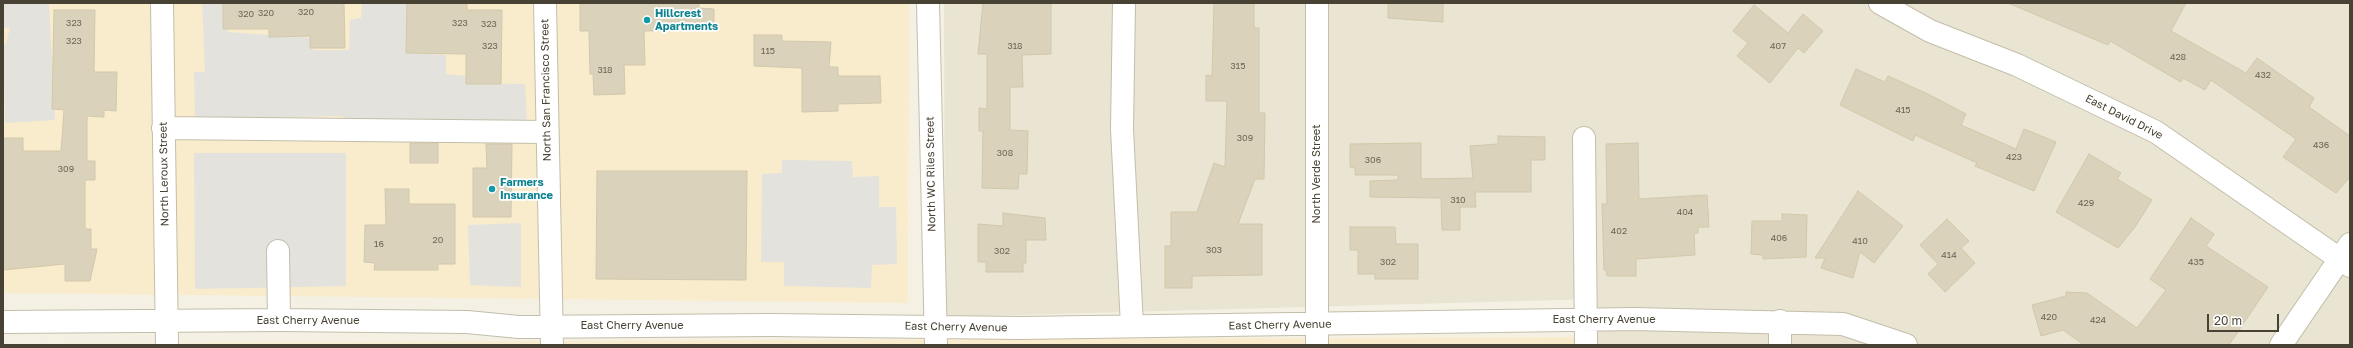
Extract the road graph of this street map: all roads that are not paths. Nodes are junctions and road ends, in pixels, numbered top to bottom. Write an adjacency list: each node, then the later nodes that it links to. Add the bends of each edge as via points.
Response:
1 (162, 3): 7 (street, North Leroux Street)
2 (545, 3): 8 (street, North San Francisco Street)
3 (928, 3): 20 (street, North WC Riles Street)
4 (1124, 3): 17 (street, via 1122,129)
5 (1317, 3): 18 (street, North Verde Street)
6 (1880, 3): 11 (street, East David Drive, via 1930,31 2017,65 2156,132)
7 (163, 128): 8 (street); 15 (street, North Leroux Street)
8 (546, 132): 19 (street, North San Francisco Street)
9 (1584, 138): 12 (street)
10 (278, 251): 13 (street)
11 (2346, 256): 25 (street)
12 (1585, 319): 16 (street, East Cherry Avenue); 18 (street, East Cherry Avenue); 22 (street)
13 (279, 320): 15 (street, East Cherry Avenue); 19 (street, East Cherry Avenue, via 467,322 519,327)
14 (3, 322): 15 (street, East Cherry Avenue)
15 (167, 322): 21 (street, North Leroux Street)
16 (1780, 322): 23 (street); 24 (street, East Cherry Avenue, via 1843,324)
17 (1132, 326): 18 (street, East Cherry Avenue); 20 (street, East Cherry Avenue)
18 (1317, 335)
19 (552, 336): 20 (street, East Cherry Avenue)
20 (935, 336)
21 (167, 345)
22 (1586, 345)
23 (1780, 345)
24 (1906, 345)
25 (2281, 345)

